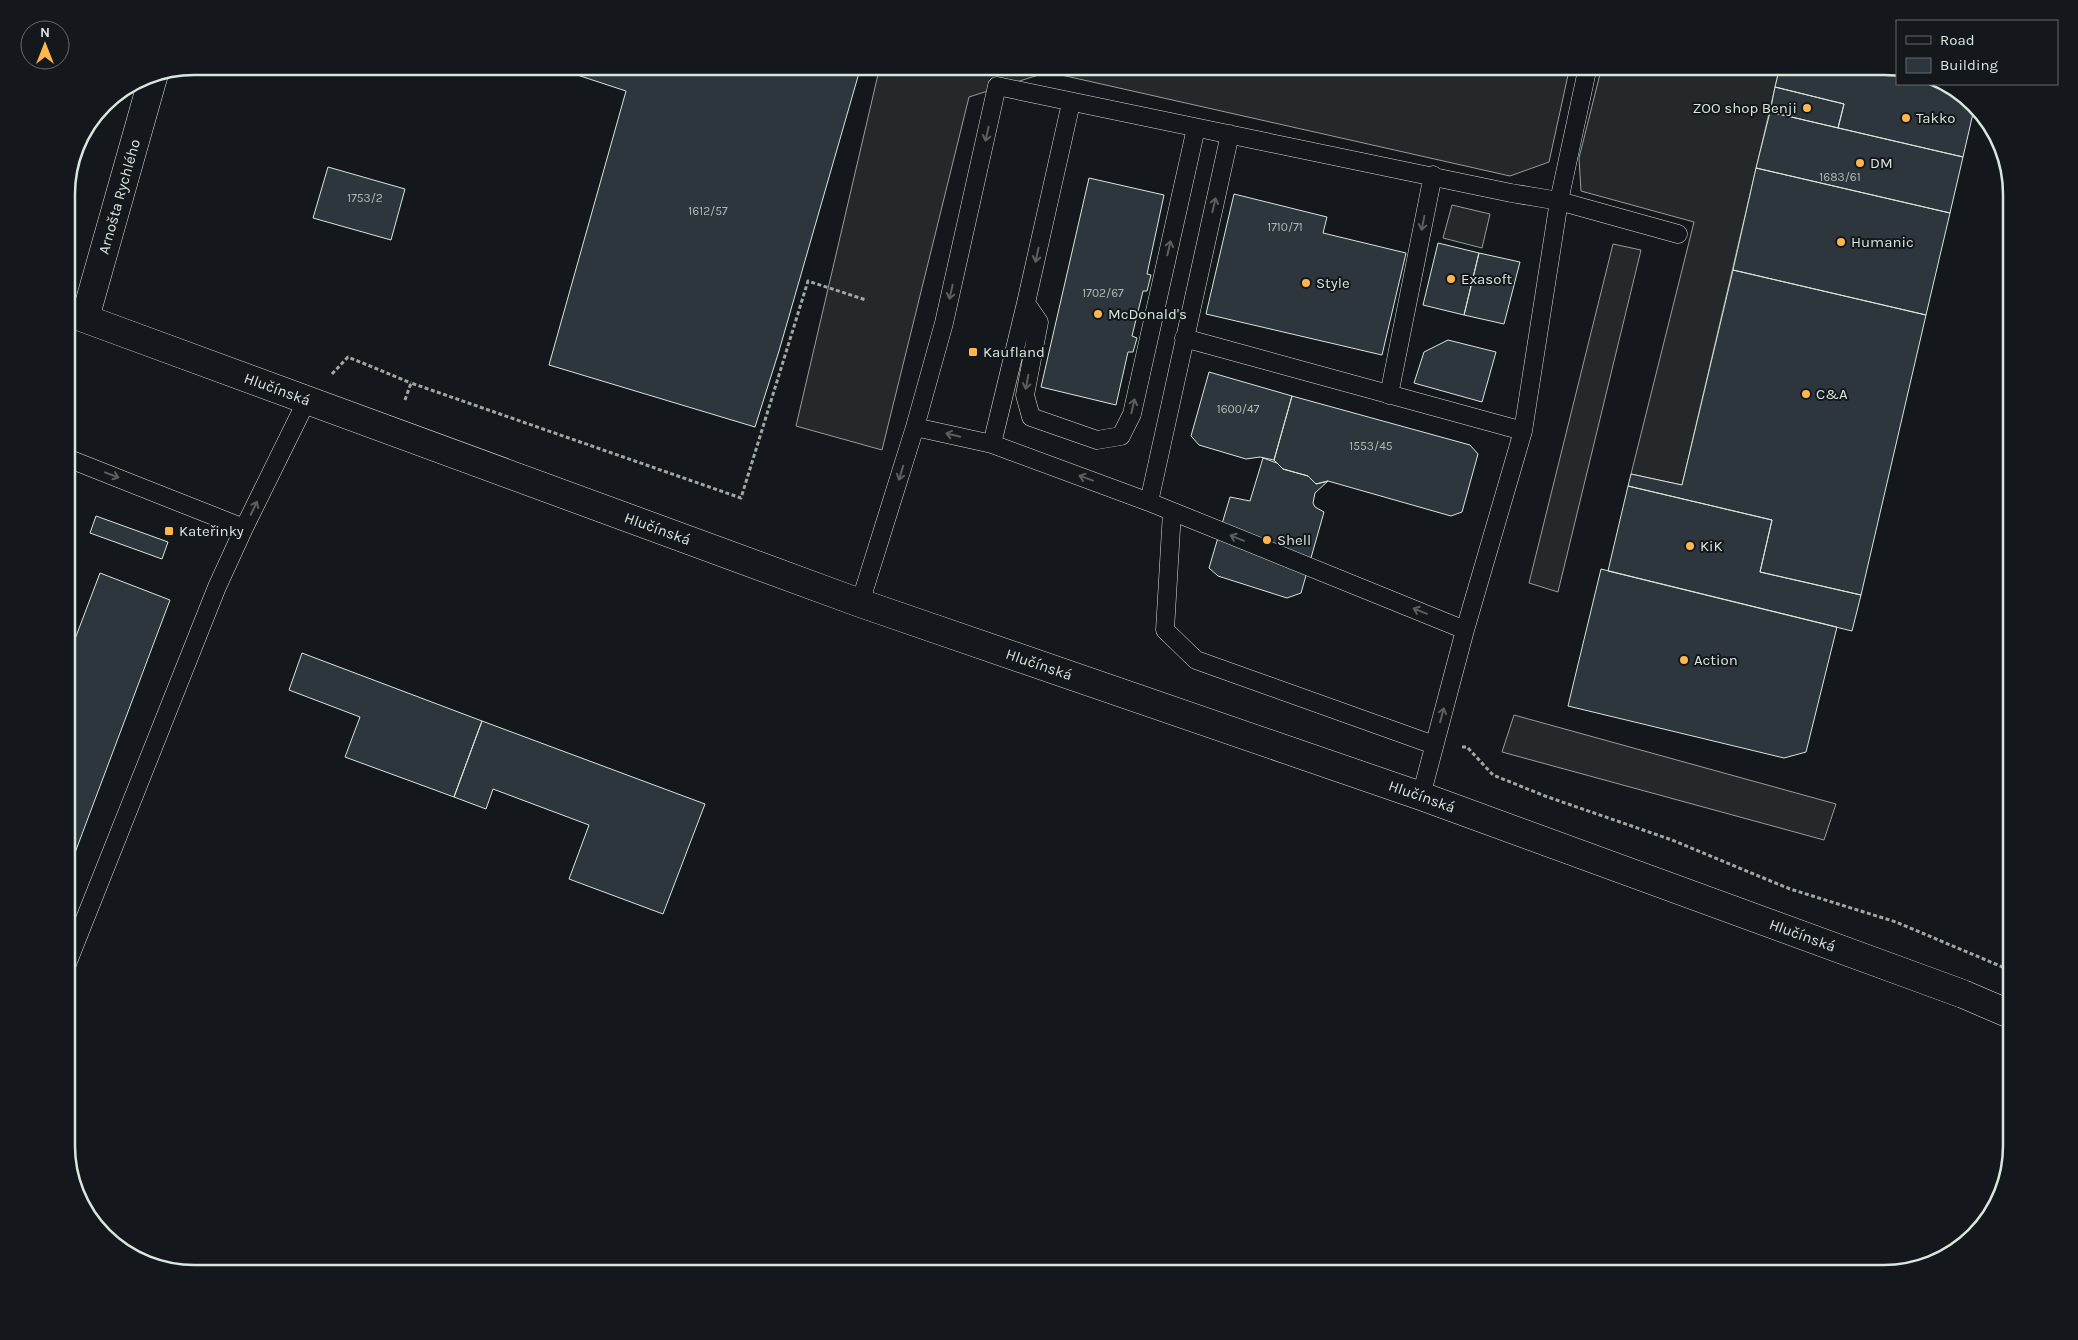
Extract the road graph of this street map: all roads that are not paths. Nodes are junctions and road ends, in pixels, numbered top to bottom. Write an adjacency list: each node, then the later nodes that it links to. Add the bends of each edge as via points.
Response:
1 (1586, 75): 7 (lane)
2 (151, 83): 10 (main road, Arnošta Rychlého)
3 (1071, 103): 4 (lane); 9 (lane, one-way to 9); 14 (lane, one-way to 14, via 997,86 944,323)
4 (1196, 128): 5 (lane); 9 (lane, one-way to 4, via 1039,322 1025,395 1031,417 1097,440 1121,436 1132,414)
5 (1230, 134): 6 (lane); 11 (lane, one-way to 5)
6 (1433, 176): 7 (lane); 12 (lane, one-way to 12)
7 (1559, 201): 8 (lane); 15 (lane)
8 (1678, 234)
9 (1026, 303): 16 (lane)
10 (76, 315): 13 (main road, Hlučínská)
11 (1184, 338): 12 (lane); 18 (lane)
12 (1389, 395): 15 (lane)
13 (306, 400): 20 (lane, one-way to 13); 21 (main road, Hlučínská)
14 (915, 427): 16 (lane, one-way to 14); 21 (lane, one-way to 21)
15 (1523, 431): 22 (lane)
16 (992, 444): 18 (lane, one-way to 16)
17 (75, 462): 20 (lane, one-way to 20)
18 (1149, 502): 19 (lane)
19 (1172, 512): 22 (lane, one-way to 19); 23 (lane, via 1165,630 1196,660)
20 (244, 528): 25 (lane)
21 (860, 603): 24 (main road, Hlučínská)
22 (1465, 630): 23 (lane, one-way to 22)
23 (1434, 746): 24 (lane)
24 (1421, 796): 26 (main road, Hlučínská)
25 (75, 942)
26 (2003, 1011)

